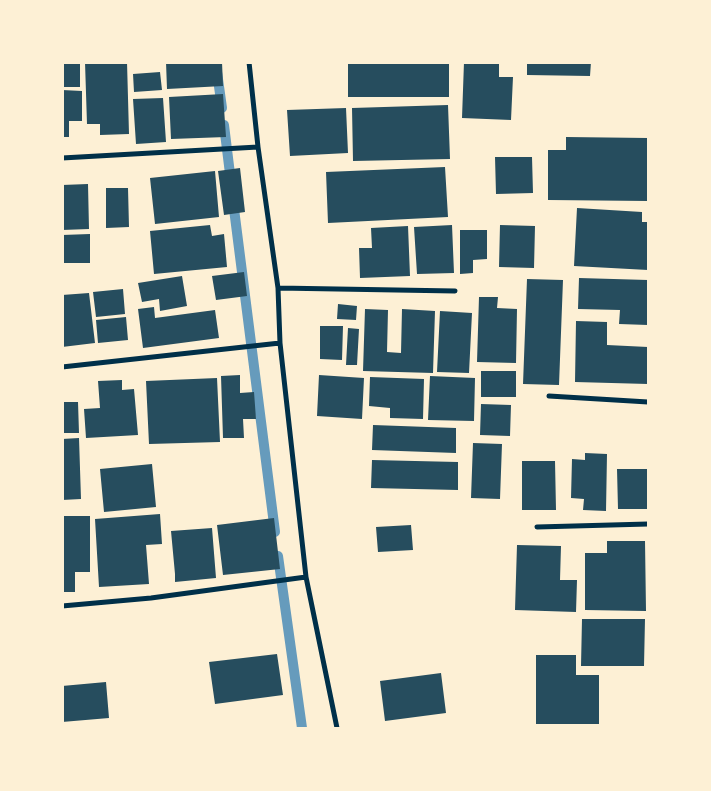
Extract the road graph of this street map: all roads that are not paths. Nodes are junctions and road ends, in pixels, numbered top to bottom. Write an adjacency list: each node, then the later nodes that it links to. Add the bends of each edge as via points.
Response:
1 (249, 62): 2 (street)
2 (258, 147): 3 (street); 4 (street)
3 (62, 158)
4 (278, 288): 5 (street); 6 (street)
5 (456, 291)
6 (280, 343): 7 (street); 12 (street)
7 (62, 367)
8 (549, 396): 9 (street)
9 (648, 402)
10 (648, 524): 11 (street)
11 (537, 527)
12 (306, 577): 13 (street, via 151,598); 14 (street)
13 (62, 606)
14 (337, 728)

